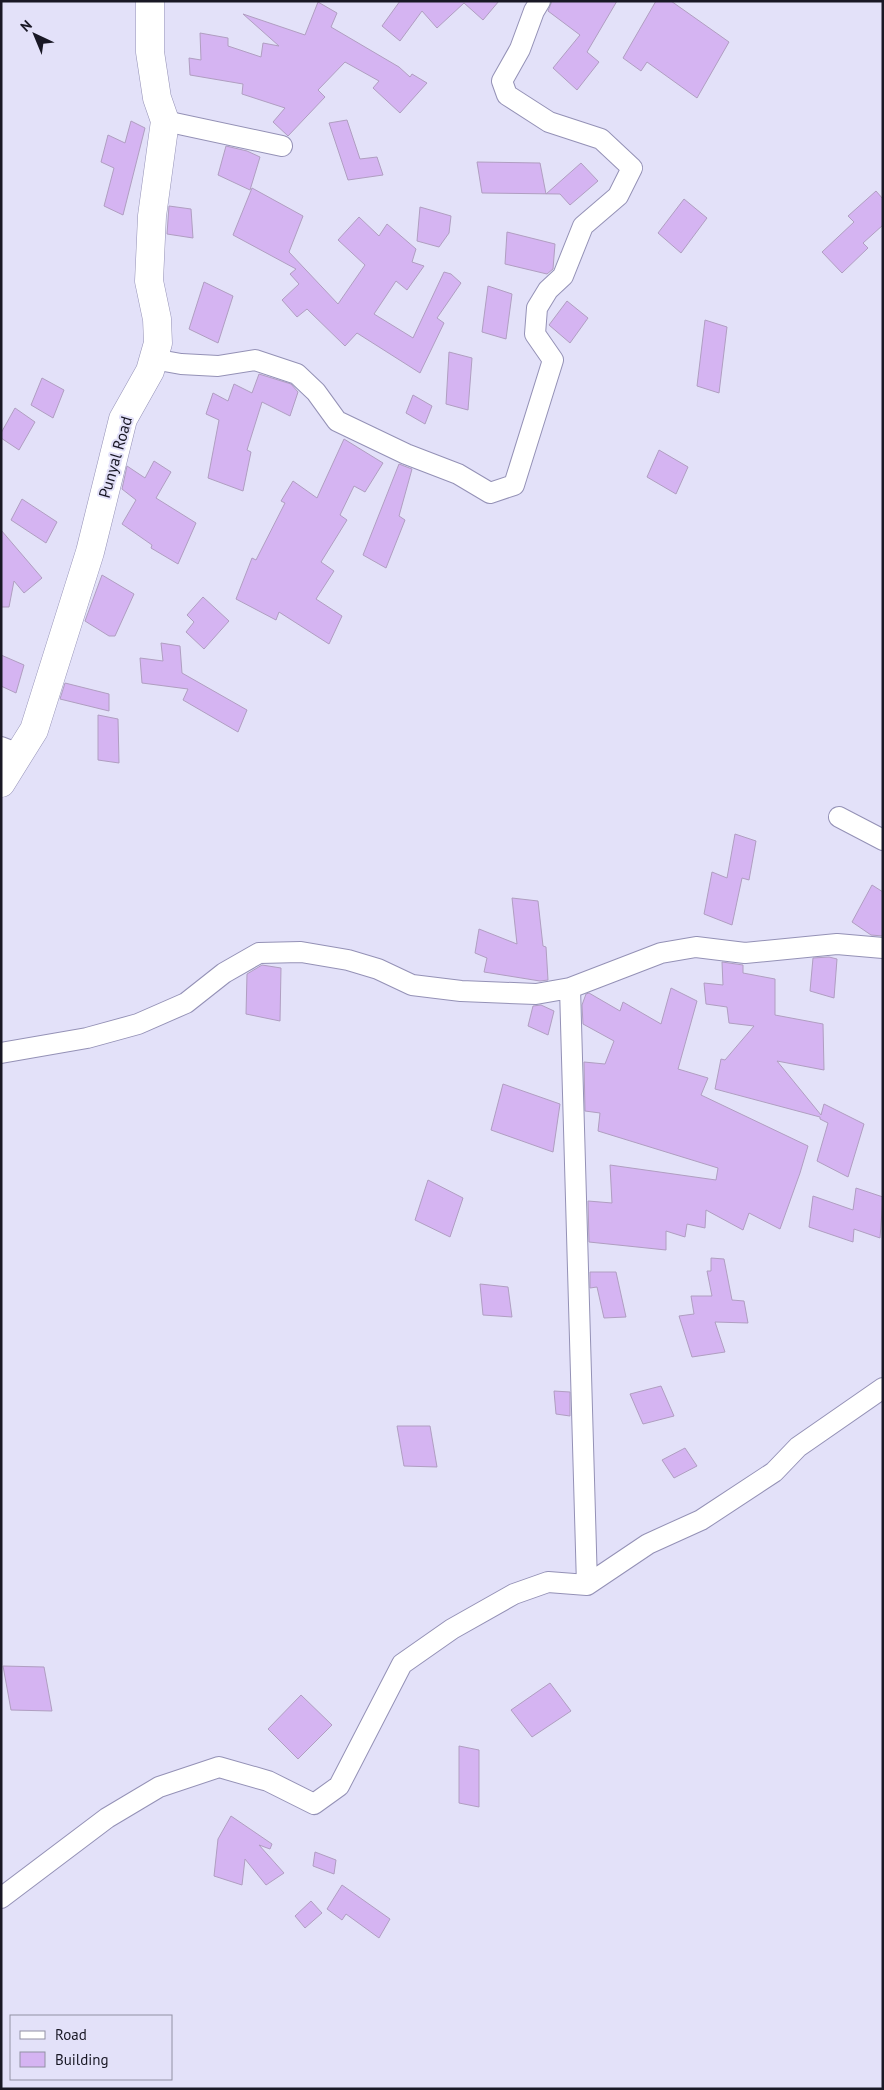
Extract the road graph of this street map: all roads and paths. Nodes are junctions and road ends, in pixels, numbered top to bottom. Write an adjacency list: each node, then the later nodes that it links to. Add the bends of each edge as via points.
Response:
1 (150, 1): 3 (main road, Punyal Road, via 150,52 157,98)
2 (540, 1): 5 (street, via 520,50 502,81 507,95 549,122 601,139 632,168 618,196 583,226 563,276 548,290 537,308 535,334 553,360 514,485 490,492 458,474 390,447 337,421 316,392 297,374 255,360 218,366)
3 (165, 121): 4 (street); 5 (main road, Punyal Road, via 152,225 149,281 158,319)
4 (282, 146)
5 (154, 359): 6 (main road, Punyal Road, via 123,419 90,552 34,730)
6 (10, 751): 7 (main road, Punyal Road)
7 (1, 784)
8 (839, 817): 9 (street)
9 (883, 840)
10 (883, 948): 11 (street, via 837,944 745,953 696,947 661,953)
11 (570, 988): 12 (street, via 536,994 461,991 412,985 378,969 348,960 301,952 259,953 224,973 186,1003 138,1024 87,1038); 14 (street)
12 (1, 1053)
13 (883, 1388): 14 (street, via 798,1447 774,1472 701,1520 648,1544)
14 (587, 1585): 15 (street, via 548,1582 514,1594 452,1629 402,1664 340,1786 314,1804 268,1781 219,1767 159,1787 107,1818)
15 (1, 1898)

